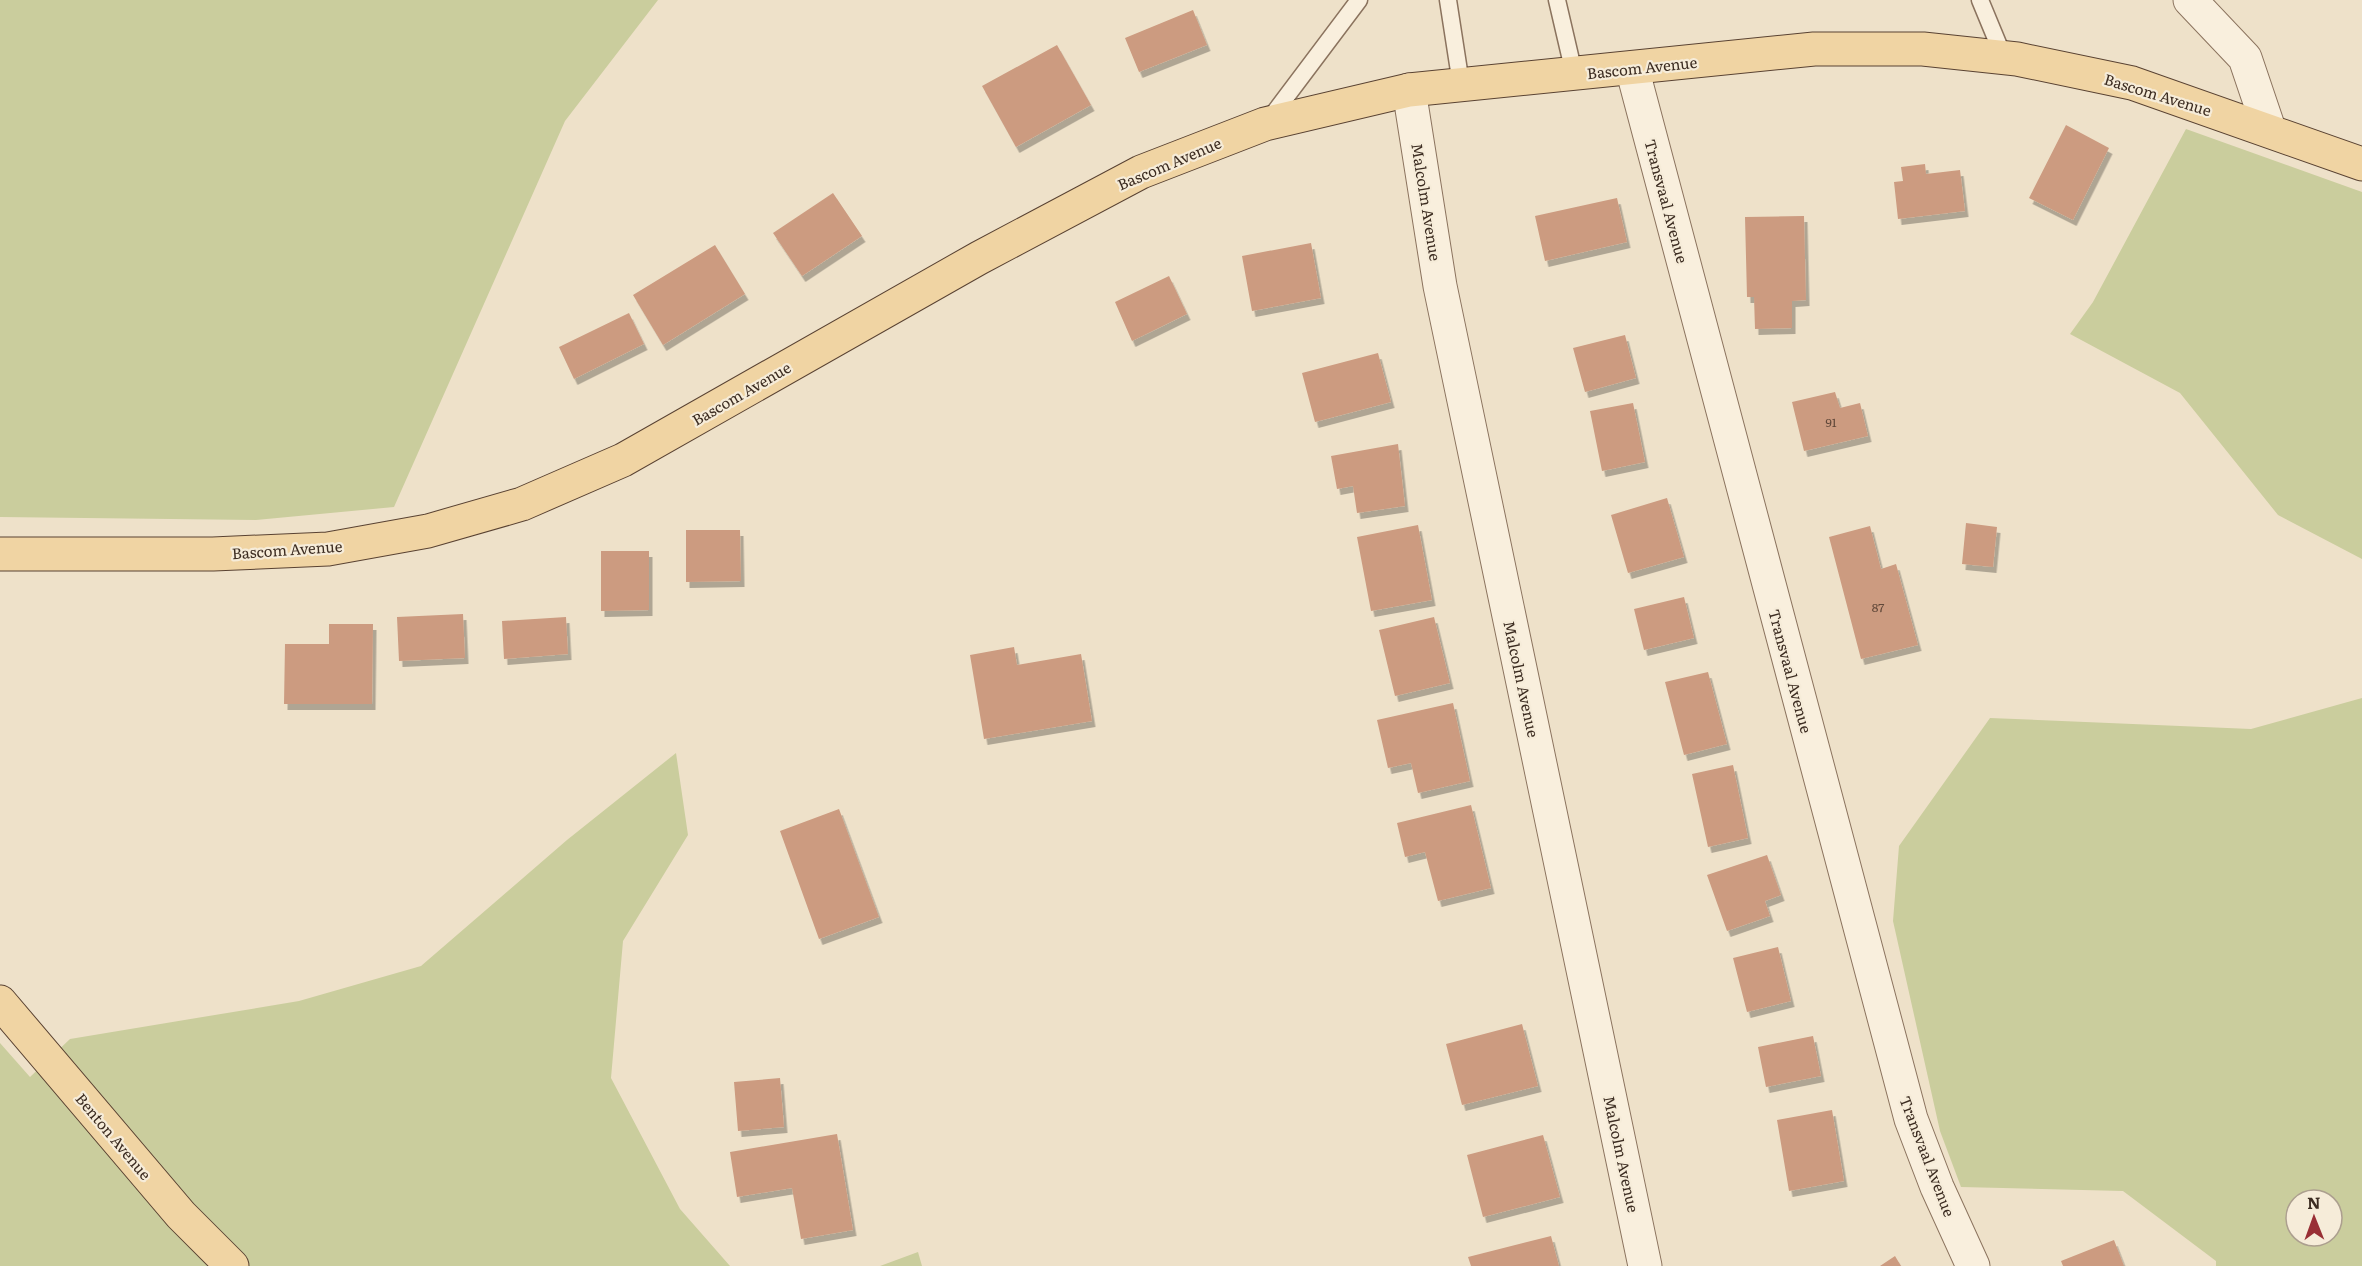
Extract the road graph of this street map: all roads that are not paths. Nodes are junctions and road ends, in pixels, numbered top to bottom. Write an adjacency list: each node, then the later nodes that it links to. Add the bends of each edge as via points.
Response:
1 (1359, 0): 11 (lane)
2 (1448, 0): 9 (lane)
3 (1557, 0): 8 (lane)
4 (1980, 0): 6 (lane)
5 (2190, 0): 12 (street, via 2245,58)
6 (2004, 58): 7 (main road, Bascom Avenue, via 1923,49 1814,49); 12 (main road, Bascom Avenue, via 2132,83)
7 (1632, 68): 8 (main road, Bascom Avenue); 18 (street, Transvaal Avenue, via 1911,1119 1936,1187)
8 (1574, 73): 9 (main road, Bascom Avenue)
9 (1461, 84): 10 (main road, Bascom Avenue)
10 (1409, 90): 11 (main road, Bascom Avenue); 17 (street, Malcolm Avenue, via 1440,286)
11 (1265, 124): 14 (main road, Bascom Avenue, via 1141,172 979,258 623,460 522,504 428,531 328,549 213,554)
12 (2269, 129): 13 (main road, Bascom Avenue)
13 (2362, 164)
14 (0, 554)
15 (0, 1002): 16 (main road, Benton Avenue, via 181,1215)
16 (232, 1266)
17 (1645, 1266)
18 (1973, 1266)

